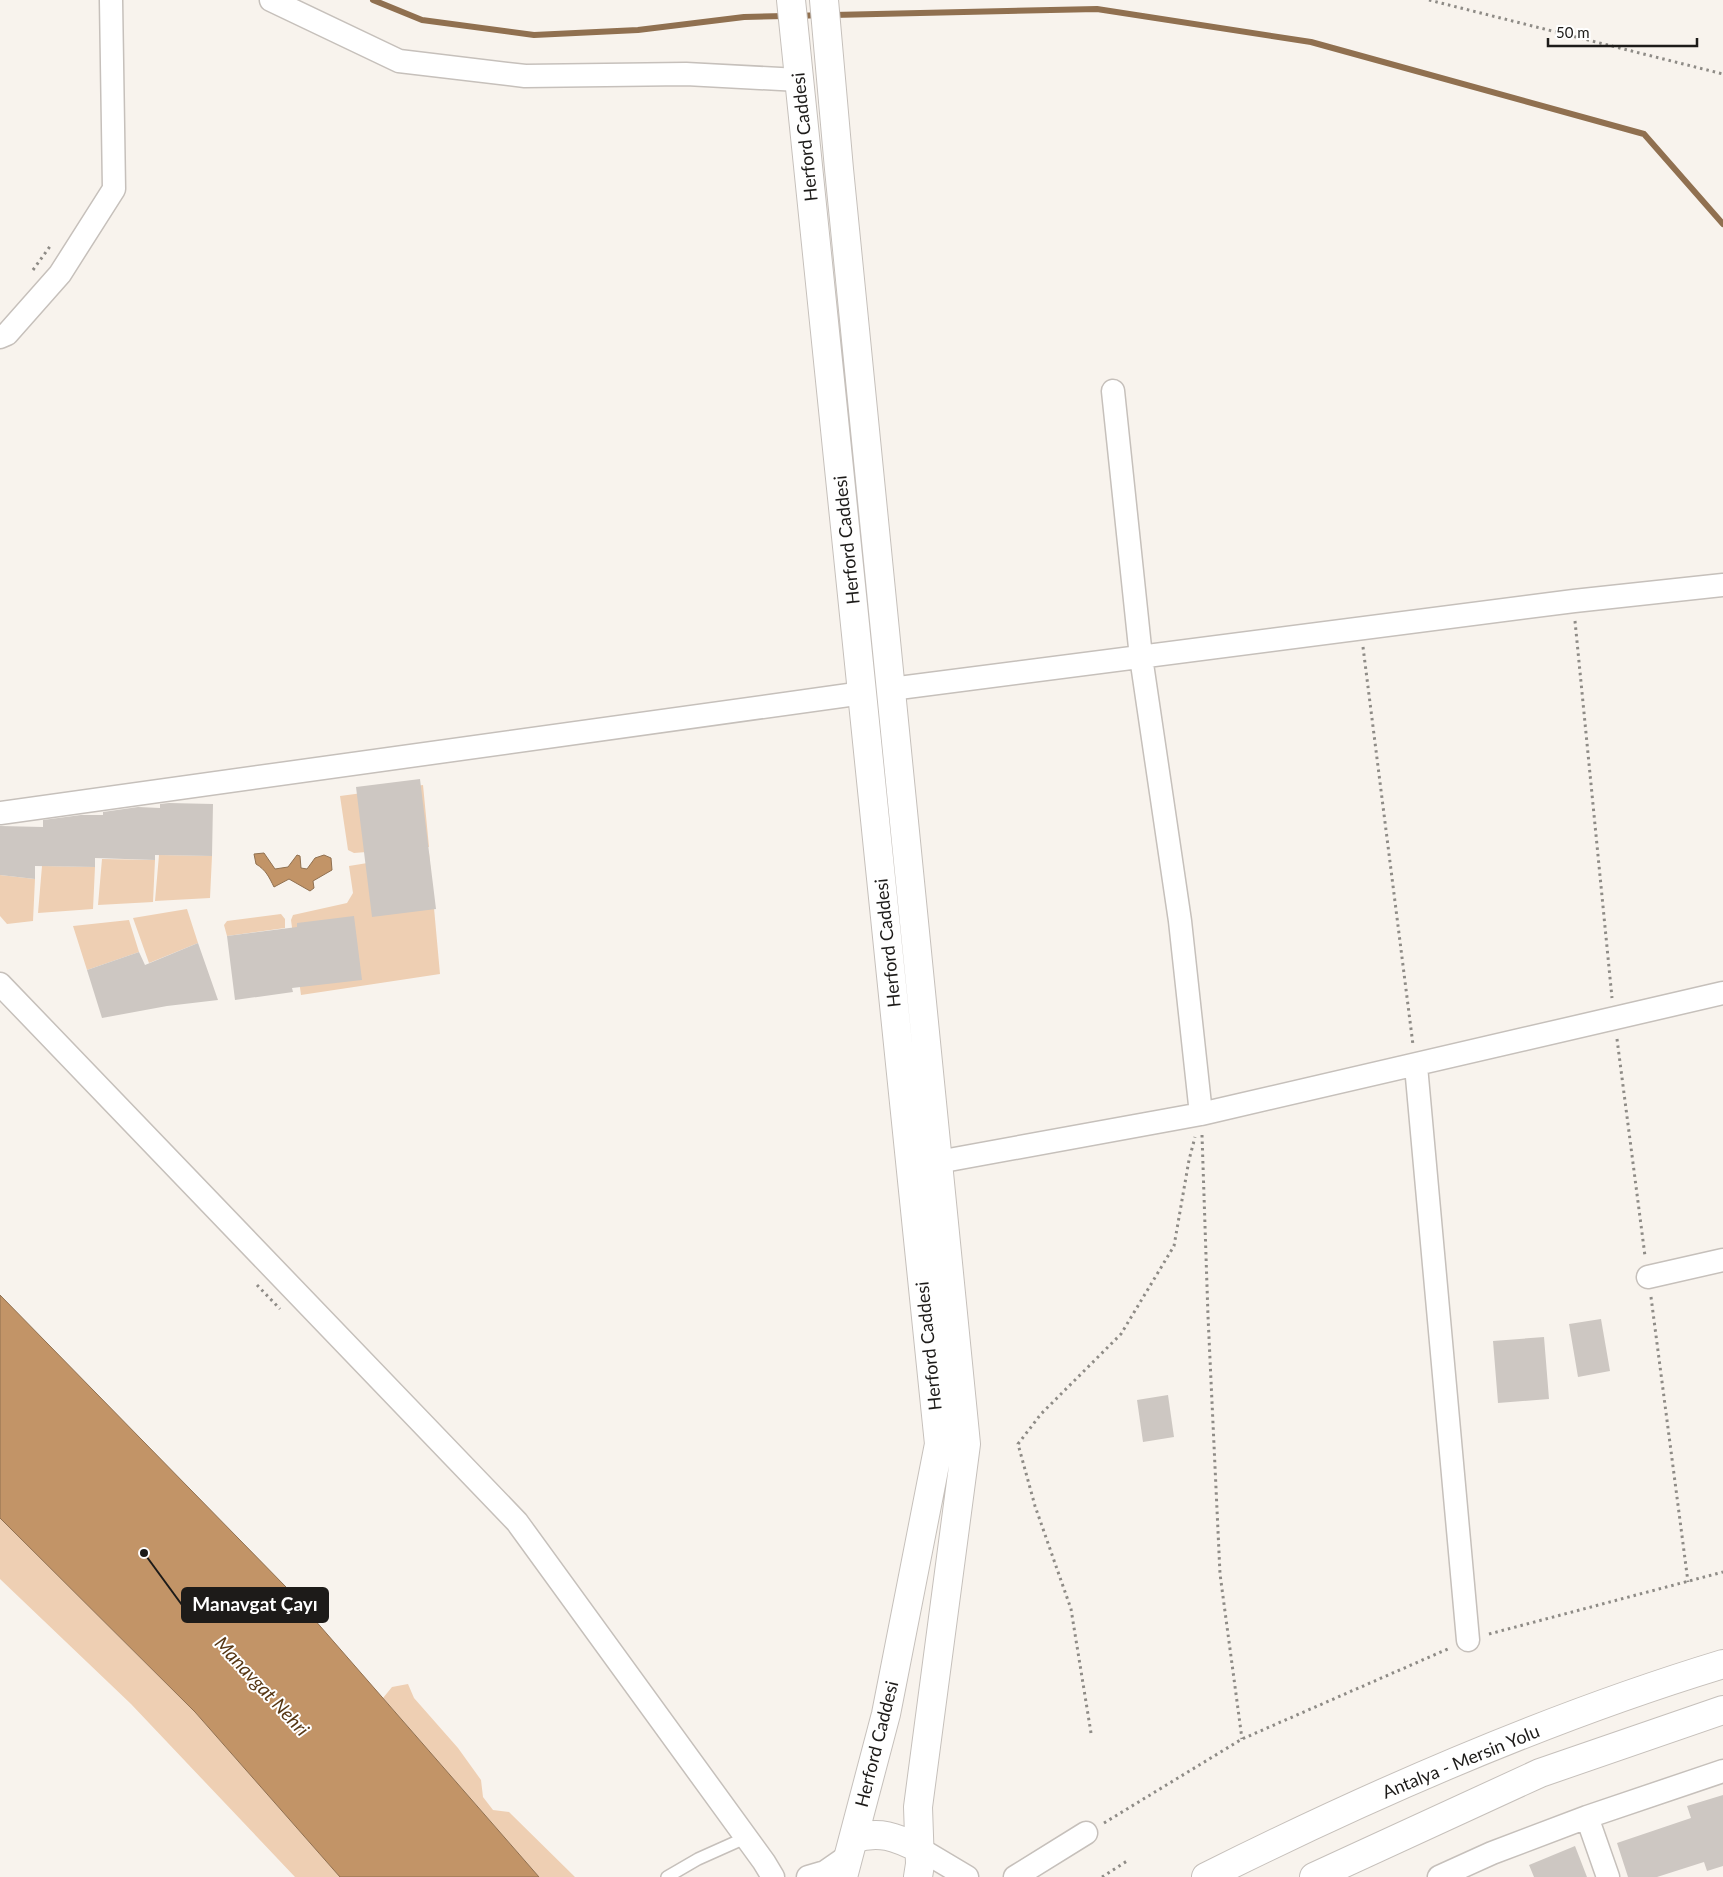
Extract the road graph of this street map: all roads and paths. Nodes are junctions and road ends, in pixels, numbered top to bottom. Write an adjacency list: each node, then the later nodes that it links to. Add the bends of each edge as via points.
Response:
1 (111, 0): 10 (street, via 114,189 60,274 7,334)
2 (271, 0): 7 (street, via 399,61 525,76 686,74)
3 (791, 0): 7 (main road, Herford Caddesi)
4 (824, 0): 16 (main road, Herford Caddesi)
5 (1429, 0): 6 (path)
6 (1723, 74)
7 (799, 77): 17 (main road, Herford Caddesi)
8 (52, 244): 9 (path)
9 (30, 274)
10 (0, 337)
11 (1113, 391): 15 (street)
12 (1723, 585): 13 (street)
13 (1574, 601): 14 (street); 21 (path)
14 (1360, 628): 15 (street); 22 (path)
15 (1141, 657): 16 (street); 23 (street, via 1180,921)
16 (891, 689): 24 (main road, Herford Caddesi)
17 (863, 693): 18 (street); 41 (main road, Herford Caddesi, via 939,1444 886,1714)
18 (0, 813)
19 (0, 984): 39 (street, via 517,1522)
20 (1723, 993): 21 (street)
21 (1614, 1017): 22 (street); 26 (path)
22 (1416, 1066): 23 (street); 31 (street)
23 (1201, 1114): 24 (street); 34 (path, via 1189,1160 1174,1246 1121,1334 1041,1414 1018,1444 1035,1506 1071,1609); 35 (path, via 1220,1574)
24 (938, 1162): 40 (main road, Herford Caddesi, via 966,1444 918,1807)
25 (1723, 1260): 26 (street)
26 (1648, 1277): 30 (path)
27 (255, 1282): 28 (path)
28 (286, 1315)
29 (1723, 1572): 30 (path)
30 (1688, 1582): 31 (path)
31 (1468, 1640): 35 (path)
32 (1723, 1664): 50 (main road, Antalya - Mersin Yolu, via 1521,1736 1314,1823)
33 (1723, 1710): 51 (main road, via 1540,1773)
34 (1091, 1734)
35 (1242, 1739): 38 (path)
36 (1723, 1772): 37 (street)
37 (1587, 1817): 52 (street); 53 (street)
38 (1086, 1833): 48 (street)
39 (745, 1838): 43 (lane); 44 (street)
40 (920, 1849): 41 (main road, via 884,1833 864,1835); 46 (main road, Herford Caddesi); 47 (street)
41 (848, 1857): 45 (street, via 826,1872)
42 (1127, 1861): 49 (path)
43 (667, 1877)
44 (773, 1877)
45 (808, 1877)
46 (918, 1877)
47 (967, 1877)
48 (1015, 1877)
49 (1102, 1877)
50 (1206, 1877)
51 (1314, 1877)
52 (1439, 1877)
53 (1608, 1877)

